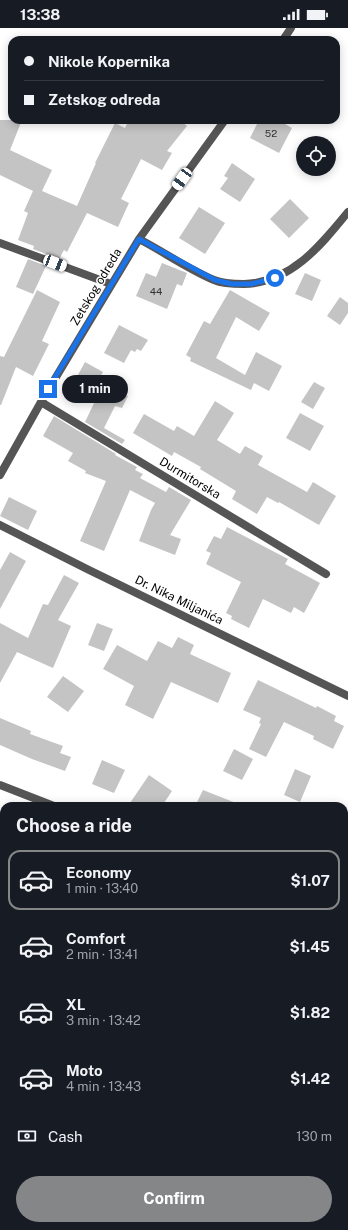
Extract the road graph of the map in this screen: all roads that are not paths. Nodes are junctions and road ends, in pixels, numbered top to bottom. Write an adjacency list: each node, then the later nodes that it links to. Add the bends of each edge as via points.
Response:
1 (222, 124): 3 (street, Zetskog odreda)
2 (348, 212): 3 (street, via 314,251 296,266 275,278 251,284 232,284 215,280)
3 (139, 239): 5 (street, Zetskog odreda)
4 (0, 243): 5 (street)
5 (111, 284): 6 (street, Zetskog odreda)
6 (40, 402): 7 (street, Zetskog odreda); 9 (street, Durmitorska)
7 (0, 475)
8 (0, 525): 10 (street, Dr. Nika Miljanića)
9 (326, 574)
10 (348, 696)
11 (0, 785): 12 (street)
12 (44, 802)

